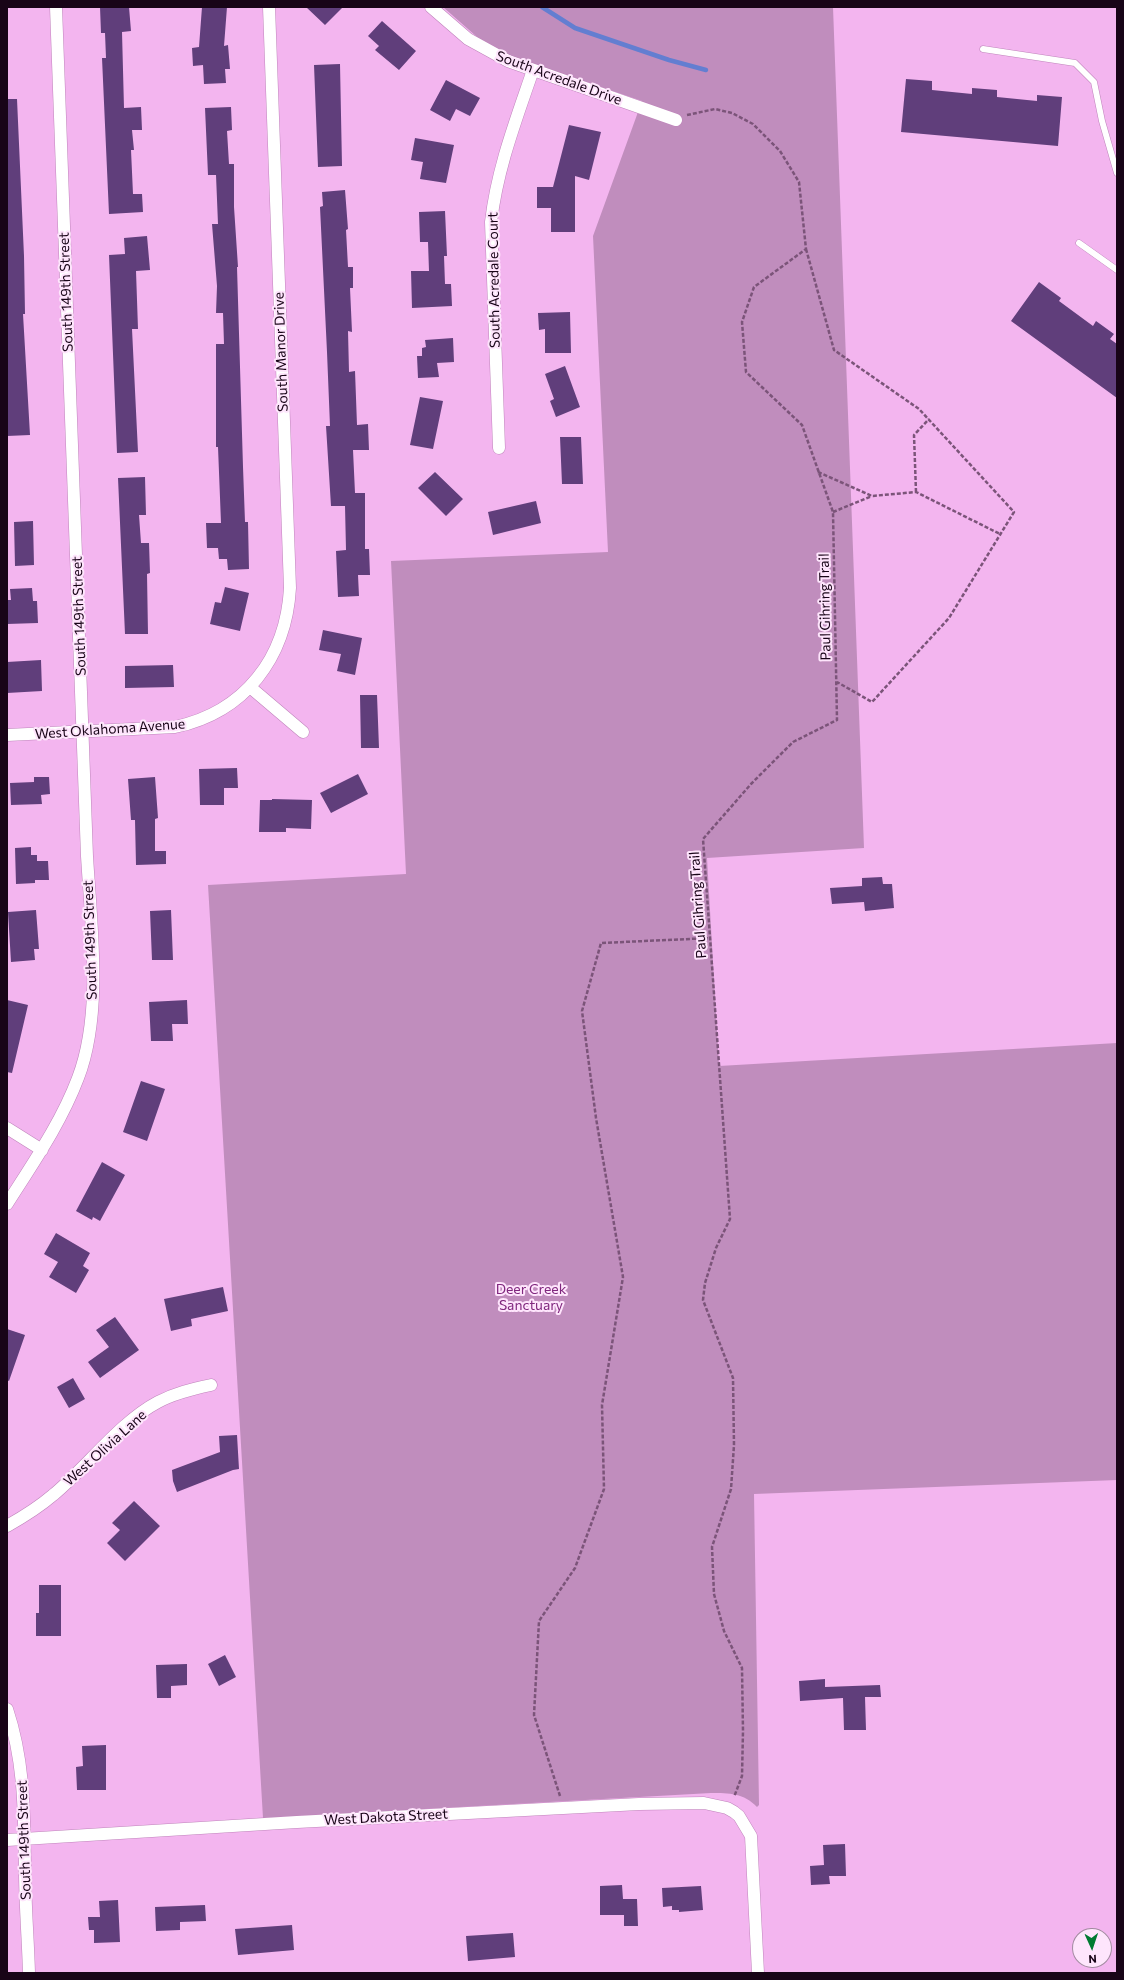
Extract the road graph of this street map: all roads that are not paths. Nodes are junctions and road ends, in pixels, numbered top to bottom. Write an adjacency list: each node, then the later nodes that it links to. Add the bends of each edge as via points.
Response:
1 (56, 7): 12 (street, South 149th Street)
2 (269, 7): 11 (street, South Manor Drive, via 290,588 285,626 264,671)
3 (431, 7): 5 (street, South Acredale Drive, via 485,50)
4 (983, 48): 7 (lane, via 1075,63 1094,82)
5 (533, 70): 6 (street, South Acredale Drive); 10 (street, South Acredale Court, via 503,158 494,195 491,222)
6 (676, 120)
7 (1117, 173)
8 (1079, 243): 9 (lane)
9 (1117, 270)
10 (499, 448)
11 (250, 687): 12 (street, West Oklahoma Avenue, via 240,697 191,724); 13 (street)
12 (83, 732): 14 (street, West Oklahoma Avenue); 16 (street, South 149th Street, via 92,949 92,1019 79,1077 58,1124)
13 (303, 732)
14 (7, 735)
15 (7, 1128): 16 (street)
16 (42, 1150): 17 (street, South 149th Street)
17 (7, 1204)
18 (210, 1385): 19 (street, West Olivia Lane, via 179,1392 141,1413 54,1495)
19 (7, 1526)
20 (7, 1709): 21 (street, South 149th Street, via 20,1757 24,1790)
21 (24, 1839): 22 (street, West Dakota Street); 23 (street, South 149th Street); 24 (street, West Dakota Street, via 563,1808 704,1803 729,1809 739,1816 751,1836)
22 (7, 1840)
23 (29, 1973)
24 (758, 1973)

